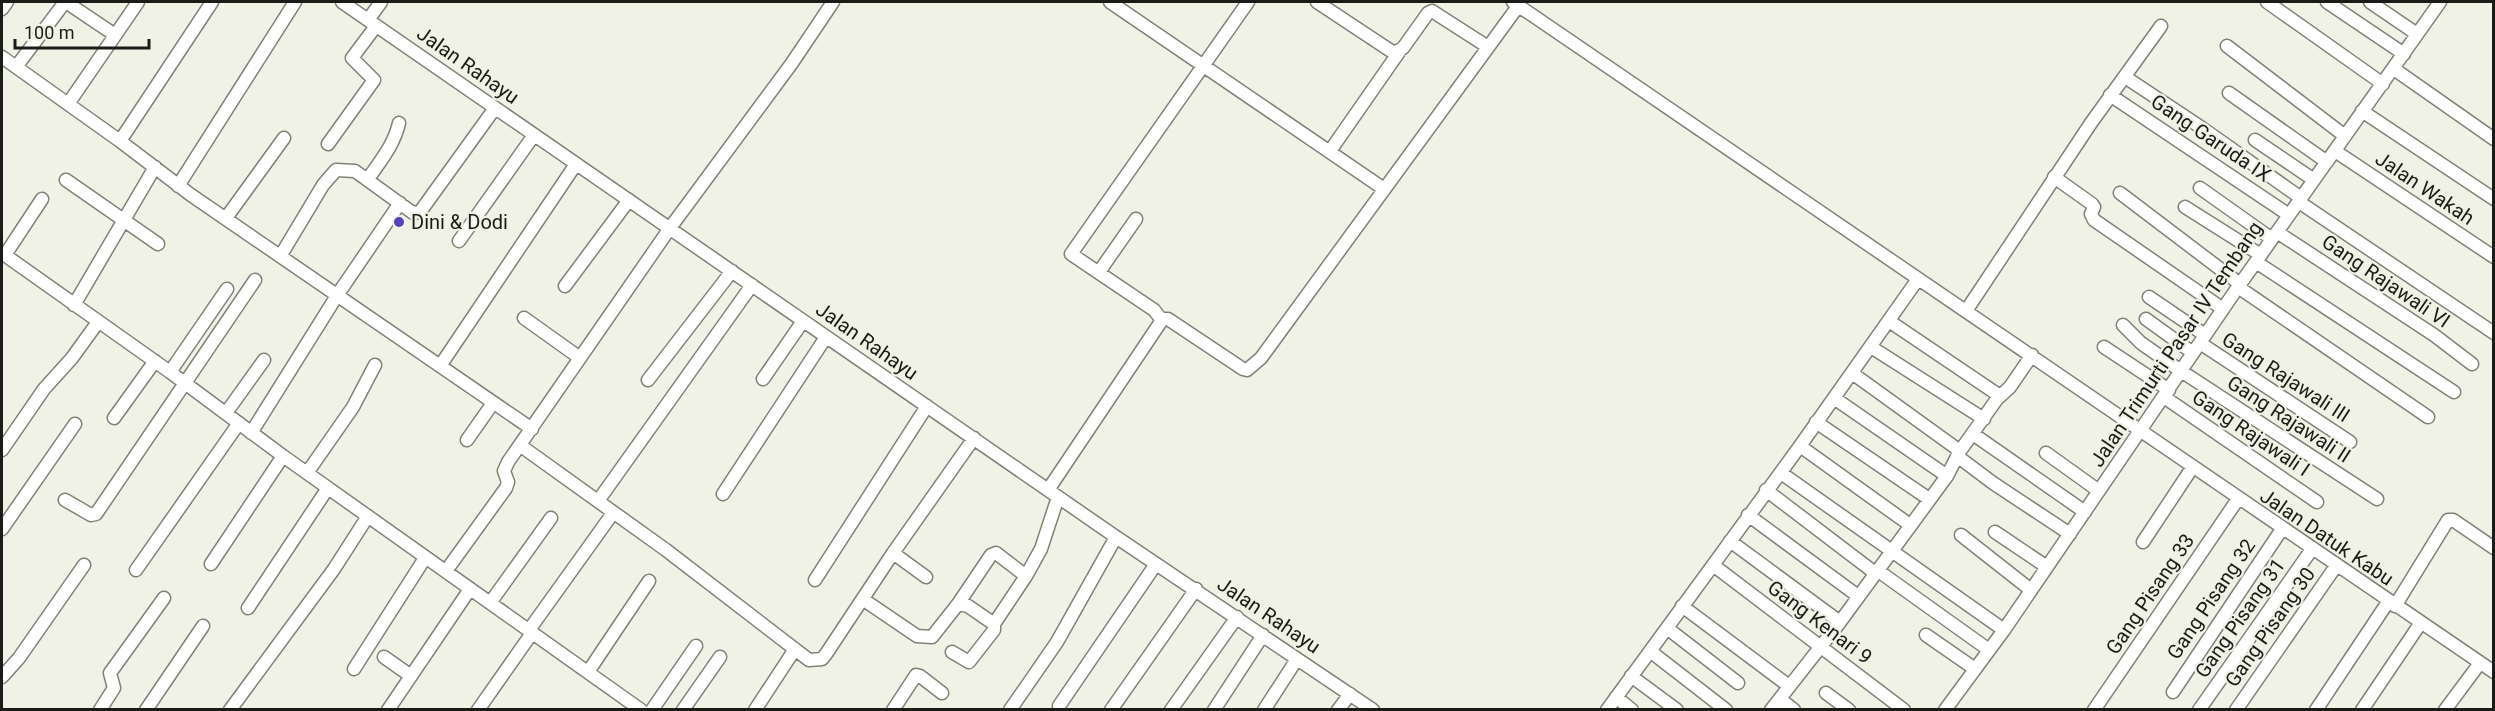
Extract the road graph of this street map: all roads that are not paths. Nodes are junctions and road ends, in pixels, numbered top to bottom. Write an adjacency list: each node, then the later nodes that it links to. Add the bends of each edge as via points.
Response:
1 (6, 2): 17 (street)
2 (65, 2): 21 (street); 28 (street)
3 (138, 2): 21 (street)
4 (212, 2): 43 (street)
5 (295, 2): 54 (street)
6 (342, 2): 18 (street, Jalan Rahayu)
7 (381, 2): 18 (street)
8 (833, 2): 68 (street)
9 (1110, 2): 27 (street)
10 (1248, 2): 27 (street)
11 (1317, 2): 24 (street, via 1387,50)
12 (2267, 2): 31 (street)
13 (2327, 2): 25 (street)
14 (2370, 2): 20 (street)
15 (2440, 2): 20 (street, Jalan Trimurti Pasar IV Tembang)
16 (1516, 3): 23 (street); 79 (street, Jalan Datuk Kabu)
17 (2, 9)
18 (372, 23): 35 (street, Jalan Rahayu); 44 (street, via 352,58 374,80)
19 (2162, 26): 30 (street)
20 (2417, 34): 25 (street, Jalan Trimurti Pasar IV Tembang)
21 (115, 35): 34 (street)
22 (2227, 46): 39 (street)
23 (1488, 47): 24 (street, via 1432,11); 56 (street)
24 (1399, 52): 45 (street)
25 (2404, 54): 29 (street, Jalan Trimurti Pasar IV Tembang)
26 (2, 57): 28 (street)
27 (1204, 65): 45 (street); 77 (street, via 1071,254)
28 (16, 67): 34 (street)
29 (2394, 69): 31 (street, Jalan Trimurti Pasar IV Tembang); 41 (street)
30 (2125, 77): 33 (street); 61 (street)
31 (2383, 84): 36 (street, Jalan Trimurti Pasar IV Tembang)
32 (2229, 93): 47 (street)
33 (2110, 95): 50 (street); 64 (street, Gang Garuda IX)
34 (68, 105): 43 (street)
35 (495, 108): 38 (street, Jalan Rahayu); 62 (street, via 420,212 413,213)
36 (2362, 111): 39 (street, Jalan Trimurti Pasar IV Tembang); 59 (street)
37 (399, 123): 51 (street, via 389,149)
38 (534, 135): 48 (street, Jalan Rahayu); 70 (street)
39 (2345, 136): 46 (street, Jalan Trimurti Pasar IV Tembang)
40 (284, 138): 65 (street)
41 (2493, 139)
42 (2255, 140): 53 (street)
43 (120, 141): 49 (street)
44 (328, 144)
45 (1330, 151): 56 (street)
46 (2335, 151): 47 (street, Jalan Trimurti Pasar IV Tembang); 74 (street, Jalan Wakah)
47 (2327, 162): 53 (street, Jalan Trimurti Pasar IV Tembang)
48 (576, 164): 60 (street, Jalan Rahayu); 107 (street)
49 (154, 167): 54 (street); 67 (street)
50 (2054, 177): 87 (street, via 2093,205 2094,220); 88 (street)
51 (368, 178): 62 (street); 73 (street, via 346,169 330,175)
52 (66, 180): 67 (street)
53 (2314, 180): 61 (street, Jalan Trimurti Pasar IV Tembang)
54 (178, 186): 65 (street)
55 (2200, 188): 69 (street, Gang Rajawali VI)
56 (1384, 189): 90 (street, via 1261,358 1247,369 1168,319)
57 (2120, 194): 82 (street)
58 (42, 199): 72 (street)
59 (2493, 199)
60 (629, 200): 68 (street, Jalan Rahayu); 81 (street)
61 (2300, 200): 64 (street, Jalan Trimurti Pasar IV Tembang); 96 (street)
62 (400, 203): 84 (street)
63 (2185, 207): 75 (street)
64 (2289, 215): 69 (street, Jalan Trimurti Pasar IV Tembang)
65 (226, 218): 73 (street)
66 (1136, 219): 77 (street)
67 (123, 221): 71 (street); 86 (street)
68 (670, 228): 76 (street, Jalan Rahayu); 102 (street)
69 (2275, 235): 75 (street, Jalan Trimurti Pasar IV Tembang); 105 (street, Gang Rajawali VI, via 2416,323)
70 (459, 241)
71 (159, 244)
72 (3, 254): 86 (street)
73 (281, 255): 84 (street)
74 (2493, 257)
75 (2259, 258): 82 (street, Jalan Trimurti Pasar IV Tembang); 114 (street)
76 (732, 271): 80 (street, Jalan Rahayu); 112 (street)
77 (1099, 272): 90 (street)
78 (255, 279): 113 (street)
79 (1918, 279): 88 (street, Jalan Datuk Kabu); 93 (street)
80 (753, 285): 92 (street, Jalan Rahayu); 153 (street)
81 (565, 286)
82 (2239, 286): 87 (street, Jalan Trimurti Pasar IV Tembang); 121 (street)
83 (227, 289): 109 (street)
84 (338, 294): 107 (street); 129 (street)
85 (2149, 297): 98 (street)
86 (74, 305): 94 (street)
87 (2223, 309): 98 (street, Jalan Trimurti Pasar IV Tembang)
88 (1966, 311): 101 (street, Jalan Datuk Kabu)
89 (524, 318): 102 (street)
90 (1161, 319): 147 (street)
91 (2146, 319): 98 (street)
92 (803, 321): 97 (street, Jalan Rahayu); 111 (street)
93 (1889, 321): 99 (street); 116 (street)
94 (98, 322): 104 (street); 136 (street)
95 (2123, 325): 108 (street, Gang Rajawali II)
96 (2493, 333)
97 (826, 337): 119 (street, Jalan Rahayu); 148 (street)
98 (2200, 344): 108 (street, Jalan Trimurti Pasar IV Tembang); 133 (street, Gang Rajawali III)
99 (1870, 347): 110 (street); 123 (street)
100 (2104, 347): 115 (street, Gang Rajawali I)
101 (2032, 356): 116 (street); 128 (street, Jalan Datuk Kabu)
102 (580, 358): 127 (street)
103 (264, 360): 120 (street)
104 (154, 361): 109 (street); 122 (street)
105 (2472, 364)
106 (375, 365): 142 (street)
107 (440, 366): 118 (street)
108 (2181, 371): 115 (street, Jalan Trimurti Pasar IV Tembang); 151 (street, Gang Rajawali II)
109 (170, 372): 113 (street)
110 (1852, 373): 117 (street); 138 (street)
111 (763, 379)
112 (648, 380)
113 (185, 382): 120 (street); 152 (street, via 95,515)
114 (2454, 392)
115 (2166, 393): 128 (street, Jalan Trimurti Pasar IV Tembang); 154 (street, Gang Rajawali I)
116 (2000, 396): 123 (street)
117 (1834, 398): 124 (street); 143 (street)
118 (493, 403): 127 (street); 132 (street)
119 (927, 406): 131 (street, Jalan Rahayu); 185 (street)
120 (226, 413): 125 (street)
121 (2428, 417)
122 (114, 418)
123 (1984, 419): 130 (street)
124 (1816, 422): 135 (street); 149 (street)
125 (239, 423): 129 (street); 180 (street)
126 (75, 424): 161 (street)
127 (532, 429): 134 (street)
128 (2140, 432): 140 (street, Jalan Datuk Kabu); 146 (street, Jalan Trimurti Pasar IV Tembang)
129 (251, 433): 139 (street)
130 (1973, 434): 138 (street); 155 (street)
131 (974, 438): 147 (street, Jalan Rahayu); 172 (street)
132 (467, 440)
133 (2350, 442)
134 (521, 446): 153 (street); 181 (street, via 504,468 508,482 502,495)
135 (1800, 446): 141 (street); 160 (street)
136 (2, 450)
137 (2046, 453): 146 (street)
138 (1959, 454): 143 (street); 164 (street, via 1992,483)
139 (283, 456): 142 (street); 174 (street)
140 (2192, 468): 150 (street, Jalan Datuk Kabu); 168 (street)
141 (1781, 472): 145 (street); 171 (street)
142 (307, 473): 144 (street)
143 (1947, 476): 149 (street)
144 (328, 488): 158 (street); 197 (street)
145 (1766, 490): 157 (street); 182 (street)
146 (2099, 491): 155 (street, Jalan Trimurti Pasar IV Tembang)
147 (1053, 493): 166 (street, Jalan Rahayu); 183 (street, via 1041,549)
148 (723, 494)
149 (1929, 499): 160 (street)
150 (2238, 499): 162 (street, Jalan Datuk Kabu); 260 (street, Gang Pisang 33)
151 (2377, 499)
152 (65, 500)
153 (598, 501): 156 (street)
154 (2317, 502)
155 (2085, 512): 164 (street, Jalan Trimurti Pasar IV Tembang)
156 (613, 513): 205 (street); 210 (street)
157 (1748, 515): 167 (street); 190 (street)
158 (368, 516): 173 (street); 236 (street, via 334,569)
159 (551, 518): 194 (street)
160 (1910, 525): 171 (street)
161 (2, 529)
162 (2282, 529): 170 (street, Jalan Datuk Kabu); 227 (street, Gang Pisang 32)
163 (1995, 532): 179 (street)
164 (2070, 534): 179 (street, Jalan Trimurti Pasar IV Tembang)
165 (1961, 535): 189 (street)
166 (1116, 537): 175 (street, Jalan Rahayu); 244 (street, via 1057,642)
167 (1730, 541): 177 (street); 199 (street)
168 (2143, 542)
169 (2493, 548): 195 (street, via 2448,520)
170 (2312, 549): 178 (street, Jalan Datuk Kabu); 261 (street, Gang Pisang 31)
171 (1892, 550): 182 (street); 204 (street)
172 (893, 553): 184 (street); 192 (street)
173 (425, 558): 181 (street); 218 (street)
174 (211, 564)
175 (1156, 564): 188 (street, Jalan Rahayu); 233 (street)
176 (84, 565): 224 (street)
177 (1713, 565): 196 (street); 209 (street, Gang Kenari 9)
178 (2336, 566): 195 (street, Jalan Datuk Kabu); 262 (street, Gang Pisang 30)
179 (2047, 567): 189 (street, Jalan Trimurti Pasar IV Tembang)
180 (136, 570)
181 (446, 571): 187 (street)
182 (1876, 572): 190 (street); 211 (street)
183 (1026, 576): 193 (street, via 993,554); 200 (street)
184 (926, 577)
185 (815, 580)
186 (648, 581): 220 (street)
187 (470, 589): 194 (street); 222 (street)
188 (1196, 589): 198 (street, Jalan Rahayu); 245 (street)
189 (2031, 590): 204 (street, Jalan Trimurti Pasar IV Tembang)
190 (1858, 596): 199 (street)
191 (164, 598): 234 (street, via 110,673 114,688)
192 (864, 600): 193 (street, via 917,636 927,638); 210 (street, via 822,659 809,660)
193 (963, 602): 200 (street)
194 (490, 603): 205 (street)
195 (2391, 604): 201 (street, Jalan Datuk Kabu); 263 (street)
196 (1682, 606): 203 (street); 226 (street)
197 (248, 608)
198 (1237, 617): 207 (street, Jalan Rahayu); 246 (street)
199 (1840, 622): 209 (street)
200 (994, 624): 213 (street, via 994,630 969,662)
201 (2420, 624): 217 (street, Jalan Datuk Kabu); 264 (street)
202 (203, 626): 235 (street)
203 (1667, 628): 212 (street); 225 (street)
204 (2004, 630): 211 (street, Jalan Trimurti Pasar IV Tembang)
205 (531, 631): 220 (street); 238 (street)
206 (1926, 634): 219 (street)
207 (1263, 635): 216 (street, Jalan Rahayu); 247 (street)
208 (696, 646): 240 (street)
209 (1820, 648): 226 (street); 258 (street, Gang Kenari 9)
210 (795, 649): 242 (street)
211 (1989, 650): 219 (street, Jalan Trimurti Pasar IV Tembang)
212 (1650, 651): 223 (street); 254 (street)
213 (952, 652)
214 (384, 657): 222 (street)
215 (720, 657): 241 (street)
216 (1297, 659): 230 (street, Jalan Rahayu); 248 (street)
217 (2480, 663): 221 (street, Jalan Datuk Kabu); 265 (street)
218 (354, 669)
219 (1975, 669): 259 (street, Jalan Trimurti Pasar IV Tembang)
220 (588, 672): 239 (street)
221 (2493, 672)
222 (411, 676): 237 (street)
223 (1631, 676): 231 (street); 253 (street)
224 (2, 677)
225 (1738, 683)
226 (1789, 686): 232 (street)
227 (2173, 692)
228 (942, 693): 243 (street, via 915,675)
229 (1826, 693): 257 (street)
230 (1350, 694): 249 (street); 250 (street, Jalan Rahayu)
231 (1616, 697): 251 (street); 252 (street)
232 (1780, 699): 255 (street); 256 (street)
233 (1059, 706)
234 (100, 710)
235 (146, 710)
236 (230, 710)
237 (388, 710)
238 (477, 710)
239 (641, 710)
240 (652, 710)
241 (683, 710)
242 (755, 710)
243 (893, 710)
244 (1010, 710)
245 (1111, 710)
246 (1171, 710)
247 (1214, 710)
248 (1264, 710)
249 (1338, 710)
250 (1372, 710)
251 (1607, 710)
252 (1632, 710)
253 (1677, 710)
254 (1726, 710)
255 (1771, 710)
256 (1794, 710)
257 (1849, 710)
258 (1904, 710)
259 (1945, 710)
260 (2094, 710)
261 (2199, 710)
262 (2236, 710)
263 (2316, 710)
264 (2362, 710)
265 (2445, 710)

